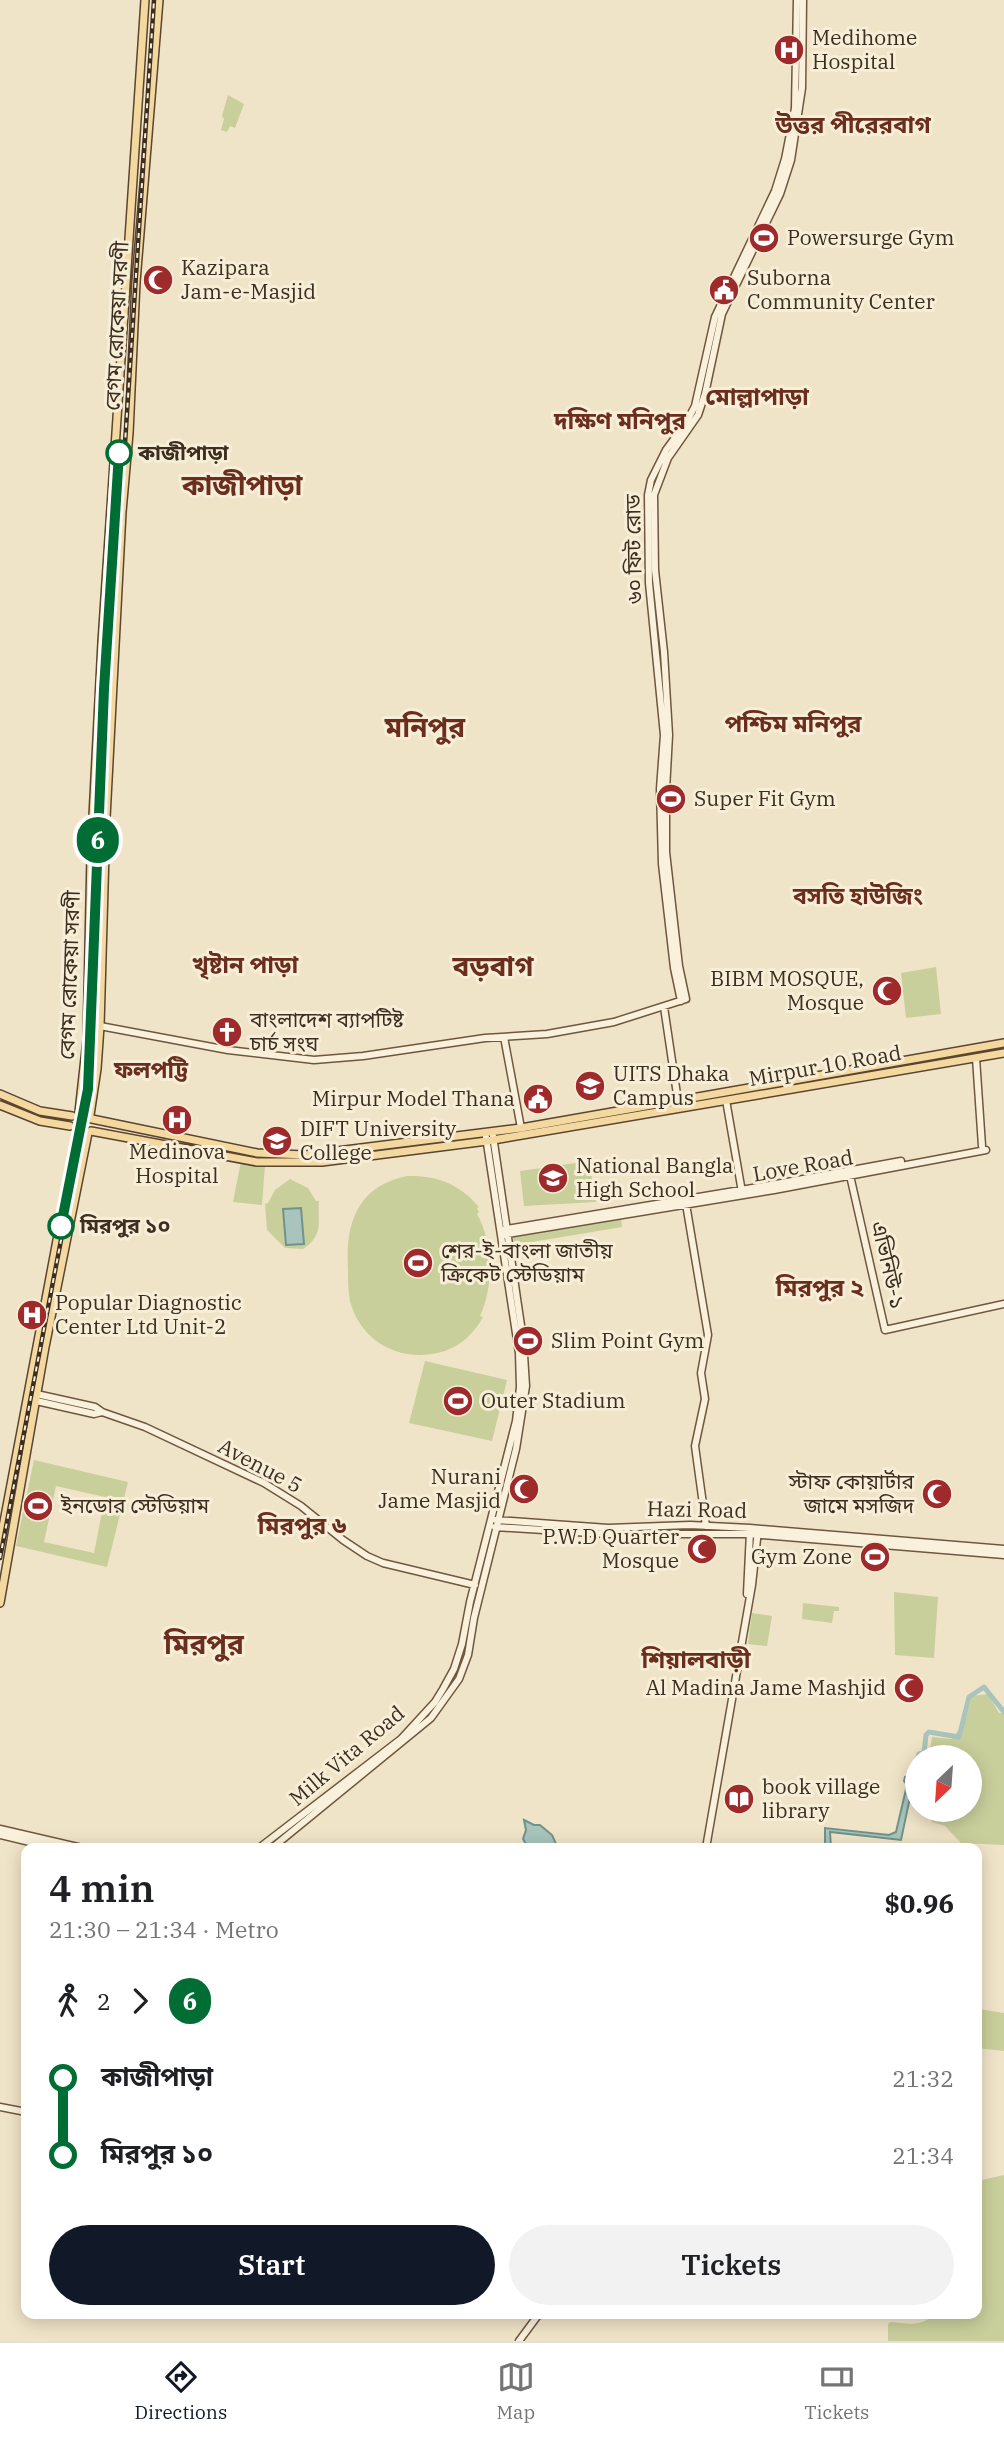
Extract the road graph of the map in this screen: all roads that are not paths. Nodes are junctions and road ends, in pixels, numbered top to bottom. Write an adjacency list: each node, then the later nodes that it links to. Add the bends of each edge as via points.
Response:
1 (145, 0): 6 (main road, বেগম রোকেয়া সরণী)
2 (159, 0): 7 (main road, বেগম রোকেয়া সরণী)
3 (797, 0): 5 (street, ৬০ ফিট রোড)
4 (803, 0): 5 (street, ৬০ ফিট রোড)
5 (800, 33): 8 (street, ৬০ ফিট রোড, via 799,123 792,160 725,300 698,415 651,480 647,506 649,583 663,697 662,864 674,968 683,1000)
6 (107, 558): 7 (main road); 22 (main road, বেগম রোকেয়া সরণী, via 91,855 87,1040)
7 (120, 558): 9 (main road, বেগম রোকেয়া সরণী)
8 (664, 1007): 10 (street, via 586,1027); 20 (street)
9 (100, 1026): 10 (street, via 298,1060); 23 (main road, বেগম রোকেয়া সরণী)
10 (505, 1037): 26 (street)
11 (1004, 1043): 14 (main road, Mirpur 10 Road)
12 (1004, 1053): 13 (main road, Mirpur 10 Road)
13 (976, 1058): 15 (main road, Mirpur 10 Road); 31 (street, Love Road, via 982,1149)
14 (886, 1064): 15 (main road); 16 (main road, Mirpur 10 Road)
15 (888, 1073): 18 (main road, Mirpur 10 Road)
16 (756, 1086): 18 (main road); 20 (main road, Mirpur 10 Road)
17 (0, 1094): 22 (main road, via 40,1111)
18 (758, 1095): 19 (main road, Mirpur 10 Road)
19 (726, 1100): 24 (main road, Mirpur 10 Road); 32 (street)
20 (678, 1101): 24 (main road, Mirpur 10 Road)
21 (0, 1105): 25 (main road, via 40,1121)
22 (76, 1114): 23 (main road); 25 (main road, বেগম রোকেয়া সরণী)
23 (91, 1117): 27 (main road, বেগম রোকেয়া সরণী); 30 (main road, via 267,1154)
24 (558, 1125): 26 (main road, Mirpur 10 Road); 29 (main road, Mirpur 10 Road)
25 (70, 1126): 28 (main road)
26 (521, 1128): 29 (main road, Mirpur 10 Road)
27 (89, 1132): 28 (main road); 30 (main road, via 257,1162 292,1163); 37 (main road)
28 (77, 1134): 37 (main road)
29 (489, 1136): 30 (main road); 35 (street, Milk Vita Road)
30 (351, 1154)
31 (850, 1173): 32 (street, Love Road); 36 (street, এভিনিউ-১, via 885,1330)
32 (742, 1192): 33 (street, Love Road); 34 (street, Love Road)
33 (686, 1204): 34 (street, Love Road); 40 (street, via 708,1335 701,1373 705,1399 695,1446)
34 (624, 1211): 35 (street, Love Road)
35 (503, 1232): 39 (street, Milk Vita Road, via 523,1339 522,1422)
36 (1004, 1304)
37 (34, 1398): 38 (street, Avenue 5); 38 (street, via 94,1414); 42 (main road); 46 (main road)
38 (102, 1412): 45 (street, Avenue 5, via 145,1427 264,1483 370,1557)
39 (494, 1523): 40 (street, Hazi Road, via 608,1528); 41 (street, Hazi Road, via 606,1534); 45 (street, Milk Vita Road); 52 (street, Milk Vita Road, via 468,1655 448,1697 408,1738)
40 (706, 1525): 41 (street, Hazi Road)
41 (754, 1531): 43 (street, Hazi Road); 44 (street); 53 (street, via 752,1585)
42 (0, 1543)
43 (1004, 1549)
44 (1004, 1555)
45 (475, 1585): 51 (street, Milk Vita Road, via 457,1661 435,1702 401,1739)
46 (0, 1603)
47 (0, 1829): 50 (street)
48 (0, 1835): 49 (street)
49 (34, 1843)
50 (60, 1843)
51 (266, 1843)
52 (278, 1843)
53 (707, 1843)
54 (0, 2107): 55 (street)
55 (21, 2111)
56 (535, 2319): 57 (street)
57 (519, 2341)

